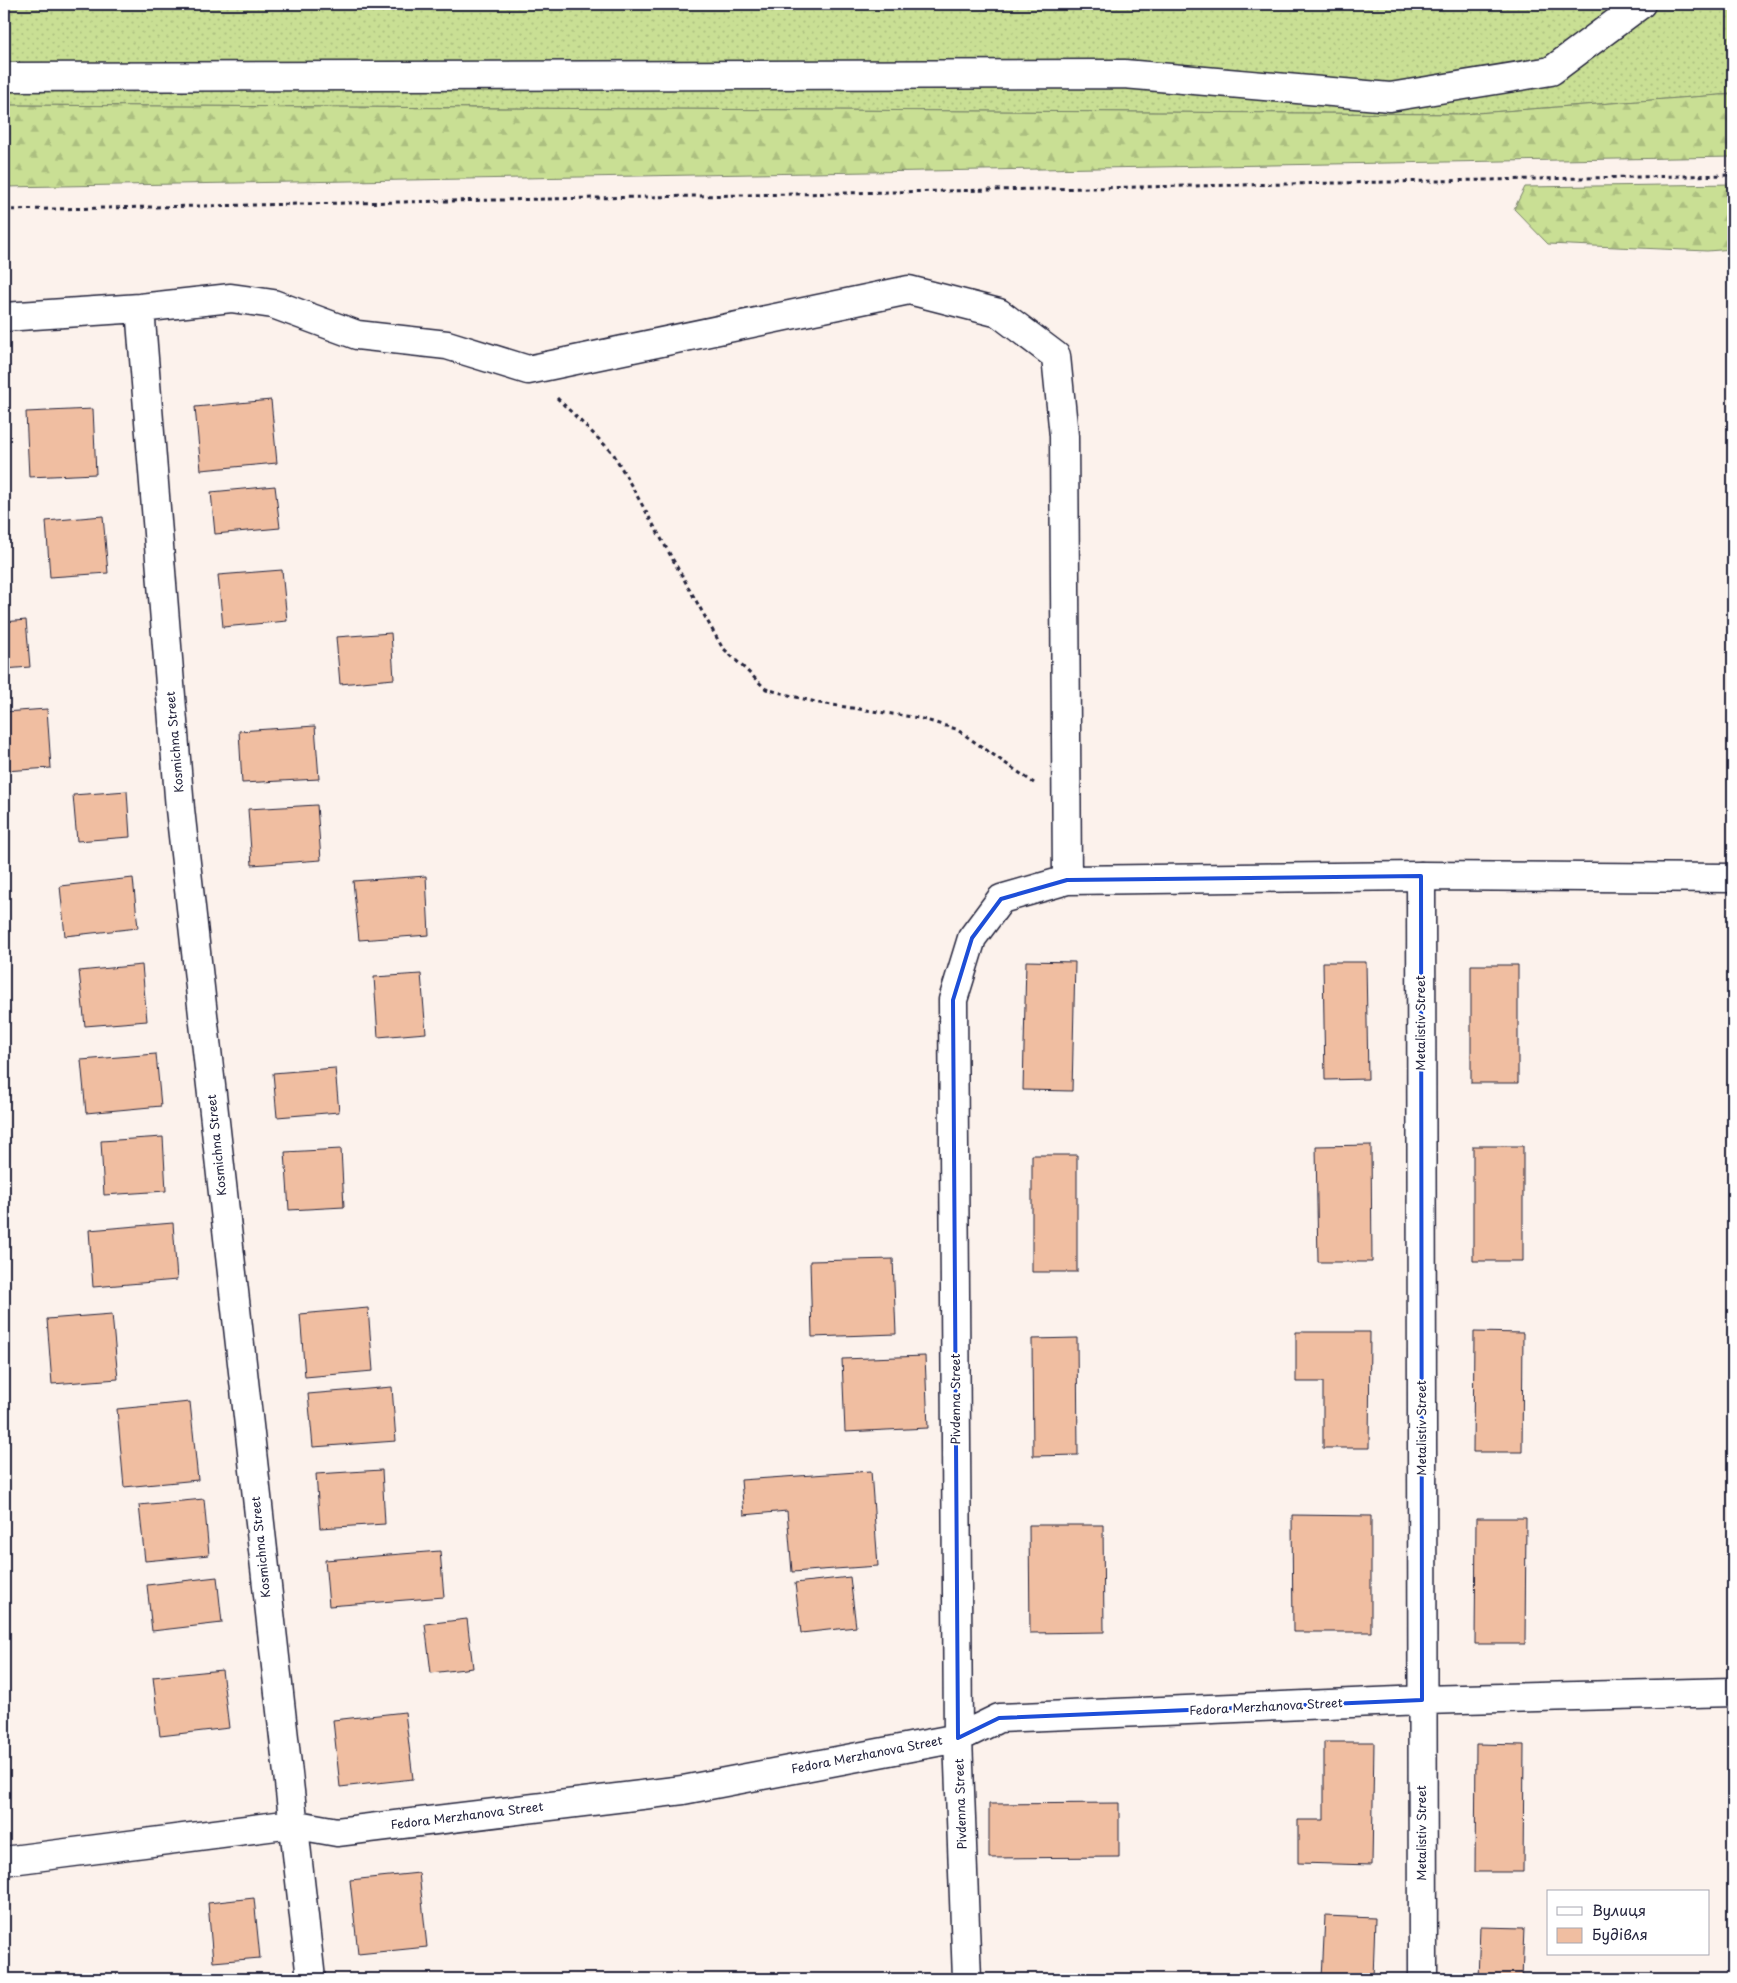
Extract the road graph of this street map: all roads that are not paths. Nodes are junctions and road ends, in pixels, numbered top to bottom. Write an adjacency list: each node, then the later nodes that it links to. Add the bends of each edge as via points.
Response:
1 (1641, 4): 2 (street, via 1551,71 1390,97 1124,74)
2 (4, 77)
3 (140, 308): 4 (street); 7 (street, via 230,298 273,304 358,334 447,345 528,370 909,290 999,313 1056,356 1064,436); 11 (street, Kosmichna Street, via 180,809)
4 (4, 317)
5 (1421, 876): 6 (street, Pivdenna Street); 7 (street, Pivdenna Street); 9 (street, Metalistiv Street)
6 (1733, 878)
7 (1067, 880): 10 (street, Pivdenna Street, via 1001,900 972,938 954,1000)
8 (1733, 1692): 9 (street, Fedora Merzhanova Street)
9 (1422, 1700): 10 (street, Fedora Merzhanova Street, via 999,1718); 15 (street, Metalistiv Street)
10 (958, 1738): 11 (street, Fedora Merzhanova Street, via 683,1790 337,1832); 14 (street, Pivdenna Street)
11 (292, 1824): 12 (street, Fedora Merzhanova Street); 13 (street, Kosmichna Street)
12 (4, 1861)
13 (311, 1979)
14 (967, 1979)
15 (1423, 1979)

